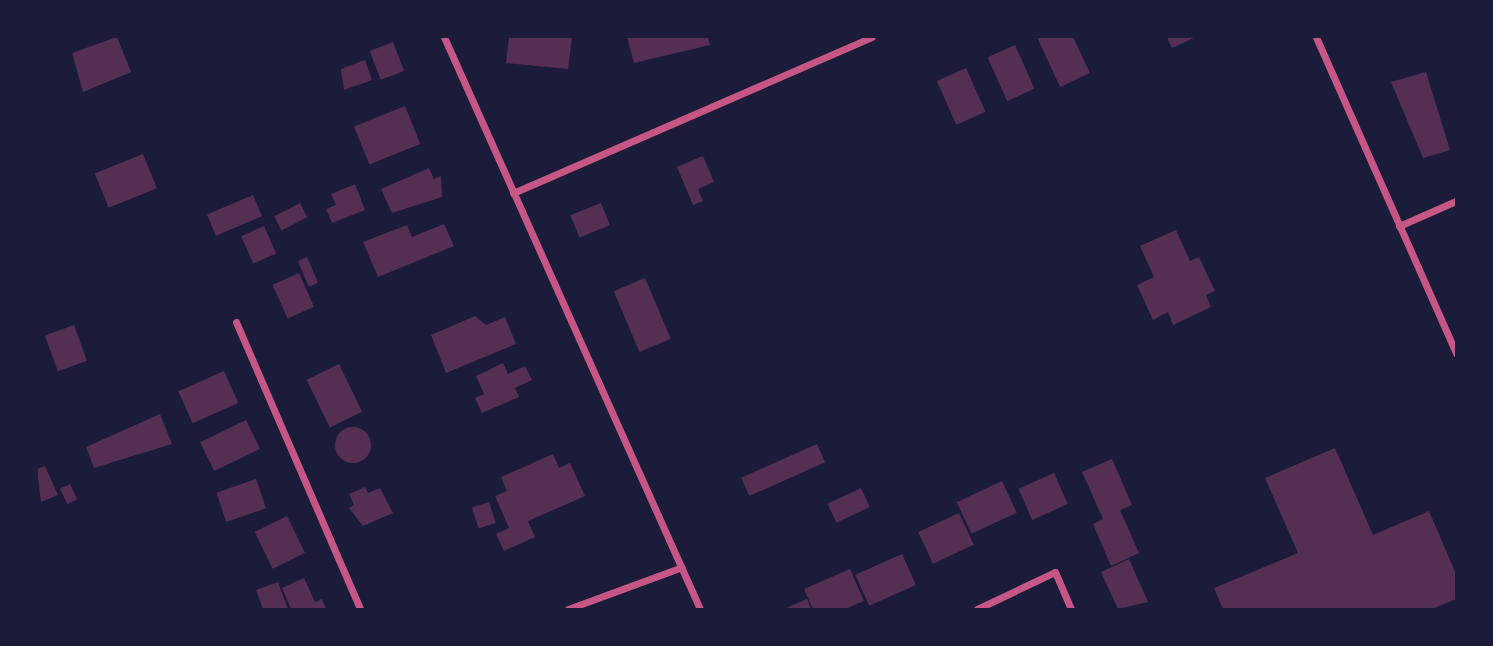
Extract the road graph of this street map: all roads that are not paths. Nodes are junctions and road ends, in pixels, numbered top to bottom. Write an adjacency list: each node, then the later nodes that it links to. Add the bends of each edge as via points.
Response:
1 (444, 37): 4 (street)
2 (871, 37): 4 (street)
3 (1316, 37): 6 (street)
4 (513, 193): 9 (street)
5 (1456, 201): 6 (street)
6 (1399, 226): 8 (street)
7 (236, 321): 10 (street)
8 (1456, 353)
9 (682, 567): 11 (street); 12 (street)
10 (360, 609)
11 (569, 609)
12 (700, 609)
13 (977, 609): 14 (street, via 1055,572)
14 (1071, 609)

